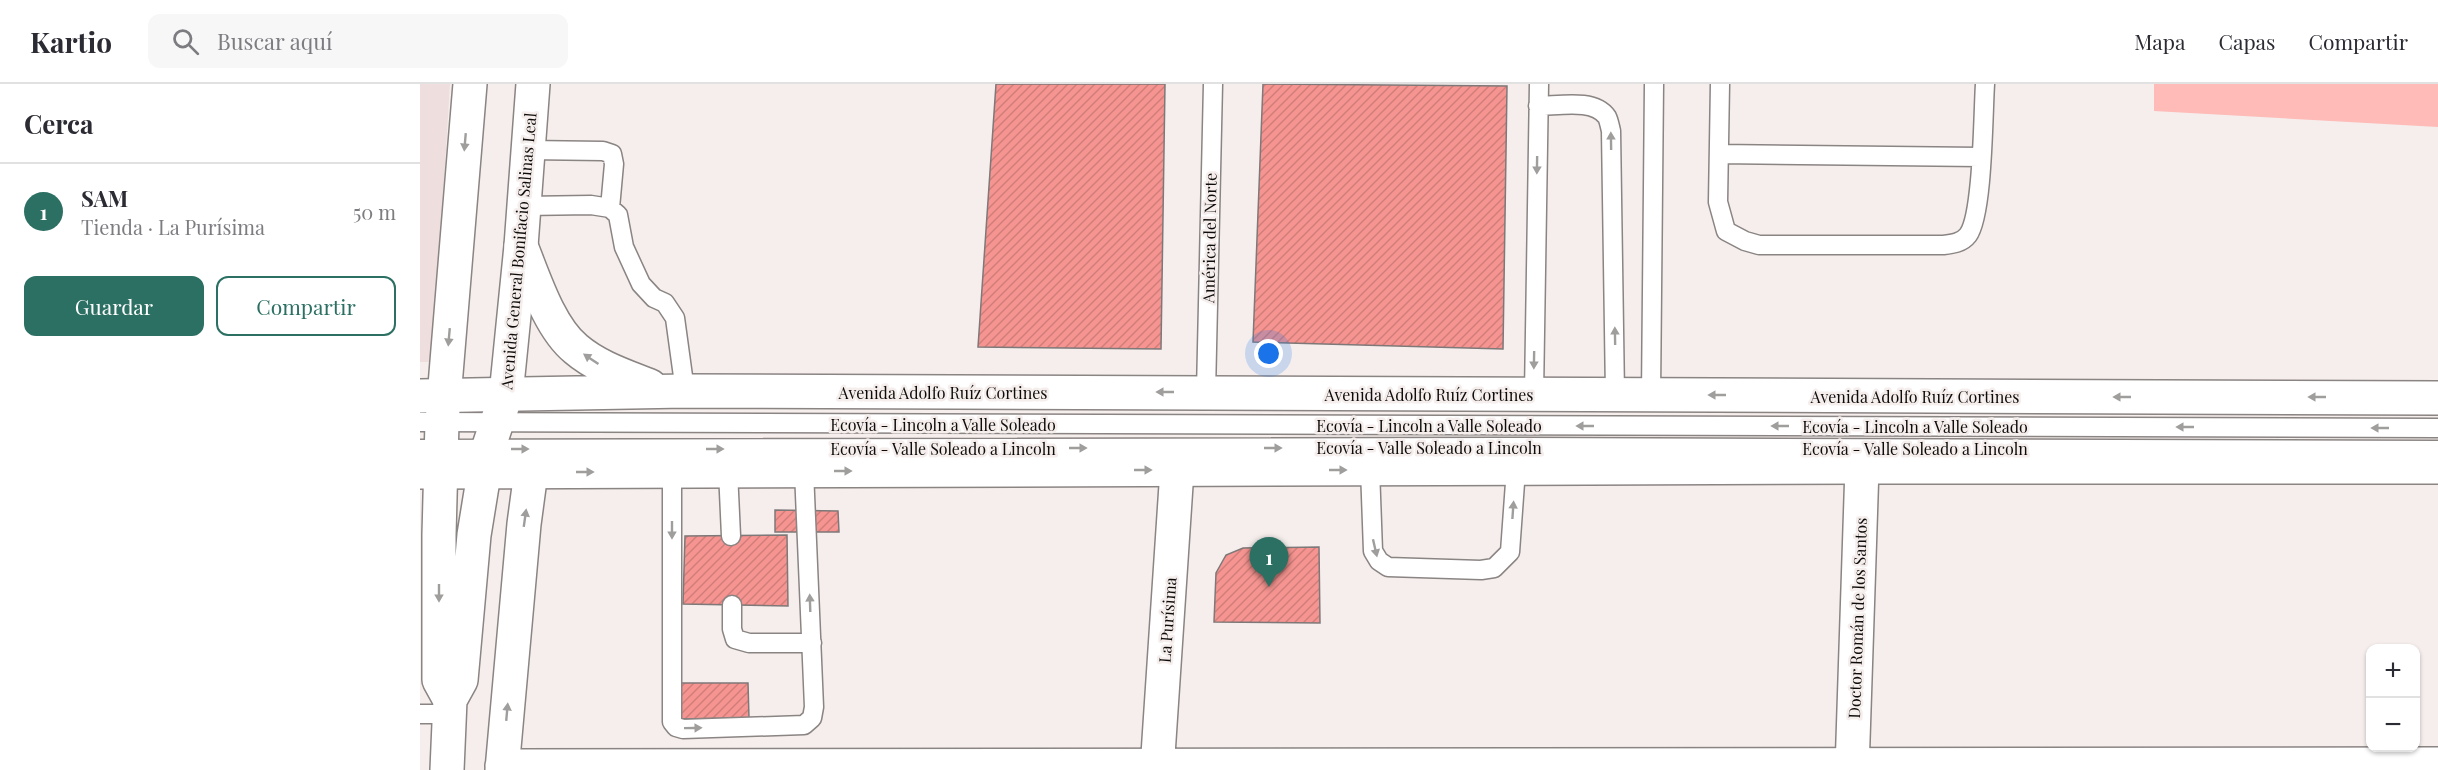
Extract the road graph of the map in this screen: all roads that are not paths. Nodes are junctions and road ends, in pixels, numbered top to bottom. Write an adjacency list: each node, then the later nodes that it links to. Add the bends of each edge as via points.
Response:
1 (470, 84): 22 (main road, Avenida General Bonifacio Salinas Leal, one-way to 22)
2 (533, 84): 9 (main road, Avenida General Bonifacio Salinas Leal)
3 (1213, 84): 16 (lane, América del Norte)
4 (1539, 84): 8 (lane)
5 (1654, 84): 19 (lane)
6 (1720, 84): 10 (lane)
7 (1985, 84): 11 (lane)
8 (1538, 106): 17 (lane, one-way to 17); 18 (lane, one-way to 8, via 1611,131 1607,117 1594,108)
9 (528, 150): 12 (main road, Avenida General Bonifacio Salinas Leal); 13 (lane, via 612,154)
10 (1719, 154): 11 (lane); 11 (lane, via 1718,202 1726,231 1759,245 1958,243 1967,238 1977,214)
11 (1980, 157)
12 (524, 206): 13 (lane); 14 (main road, Avenida General Bonifacio Salinas Leal)
13 (610, 208): 15 (lane, via 618,215 624,247 641,284 665,303 675,318)
14 (521, 246): 15 (main road, one-way to 14, via 602,366 574,348 553,320); 23 (main road, Avenida General Bonifacio Salinas Leal)
15 (674, 391): 16 (main road, Avenida Adolfo Ruíz Cortines, one-way to 15); 23 (main road, Avenida Adolfo Ruíz Cortines)
16 (1206, 393): 17 (main road, Avenida Adolfo Ruíz Cortines)
17 (1534, 394): 18 (main road, Avenida Adolfo Ruíz Cortines)
18 (1615, 395): 19 (main road, Avenida Adolfo Ruíz Cortines)
19 (1651, 395): 20 (main road, Avenida Adolfo Ruíz Cortines, one-way to 19)
20 (2438, 398)
21 (2438, 428): 23 (lane, Ecovía - Lincoln a Valle Soleado, one-way to 23)
22 (431, 435): 23 (main road, Avenida Adolfo Ruíz Cortines); 23 (main road, Avenida Adolfo Ruíz Cortines); 34 (main road, Avenida General Bonifacio Salinas Leal)
23 (494, 435): 24 (lane, Ecovía - Valle Soleado a Lincoln, one-way to 24, via 1512,447); 33 (main road, Avenida Adolfo Ruíz Cortines); 35 (main road, Avenida General Bonifacio Salinas Leal)
24 (2438, 450)
25 (1862, 467): 26 (main road, Avenida Adolfo Ruíz Cortines); 28 (main road, Avenida Adolfo Ruíz Cortines); 41 (main road, Doctor Román de los Santos)
26 (2438, 467)
27 (1370, 469): 28 (main road, Avenida Adolfo Ruíz Cortines); 28 (lane, one-way to 28, via 1373,551 1379,561 1388,567 1481,570 1494,568 1510,552); 29 (main road, Avenida Adolfo Ruíz Cortines, one-way to 27)
28 (1516, 469)
29 (1177, 470): 32 (main road, Avenida Adolfo Ruíz Cortines, one-way to 29); 43 (main road, La Purísima)
30 (672, 471): 31 (main road, Avenida Adolfo Ruíz Cortines); 33 (main road, Avenida Adolfo Ruíz Cortines, one-way to 30); 38 (lane, one-way to 38, via 675,727 804,725 812,718 814,706)
31 (728, 471): 32 (main road, Avenida Adolfo Ruíz Cortines); 36 (lane)
32 (804, 471): 38 (lane, one-way to 32)
33 (531, 472): 42 (main road, one-way to 33)
34 (429, 534): 35 (main road); 39 (main road, Avenida General Bonifacio Salinas Leal, one-way to 39)
35 (474, 536): 39 (main road, Avenida General Bonifacio Salinas Leal, via 461,680)
36 (731, 536)
37 (732, 605): 38 (lane, via 735,639 749,643)
38 (812, 643)
39 (440, 710): 44 (main road, Avenida General Bonifacio Salinas Leal)
40 (2438, 764): 41 (main road)
41 (1852, 767): 43 (main road)
42 (502, 768): 43 (main road)
43 (1157, 768)
44 (447, 770)

